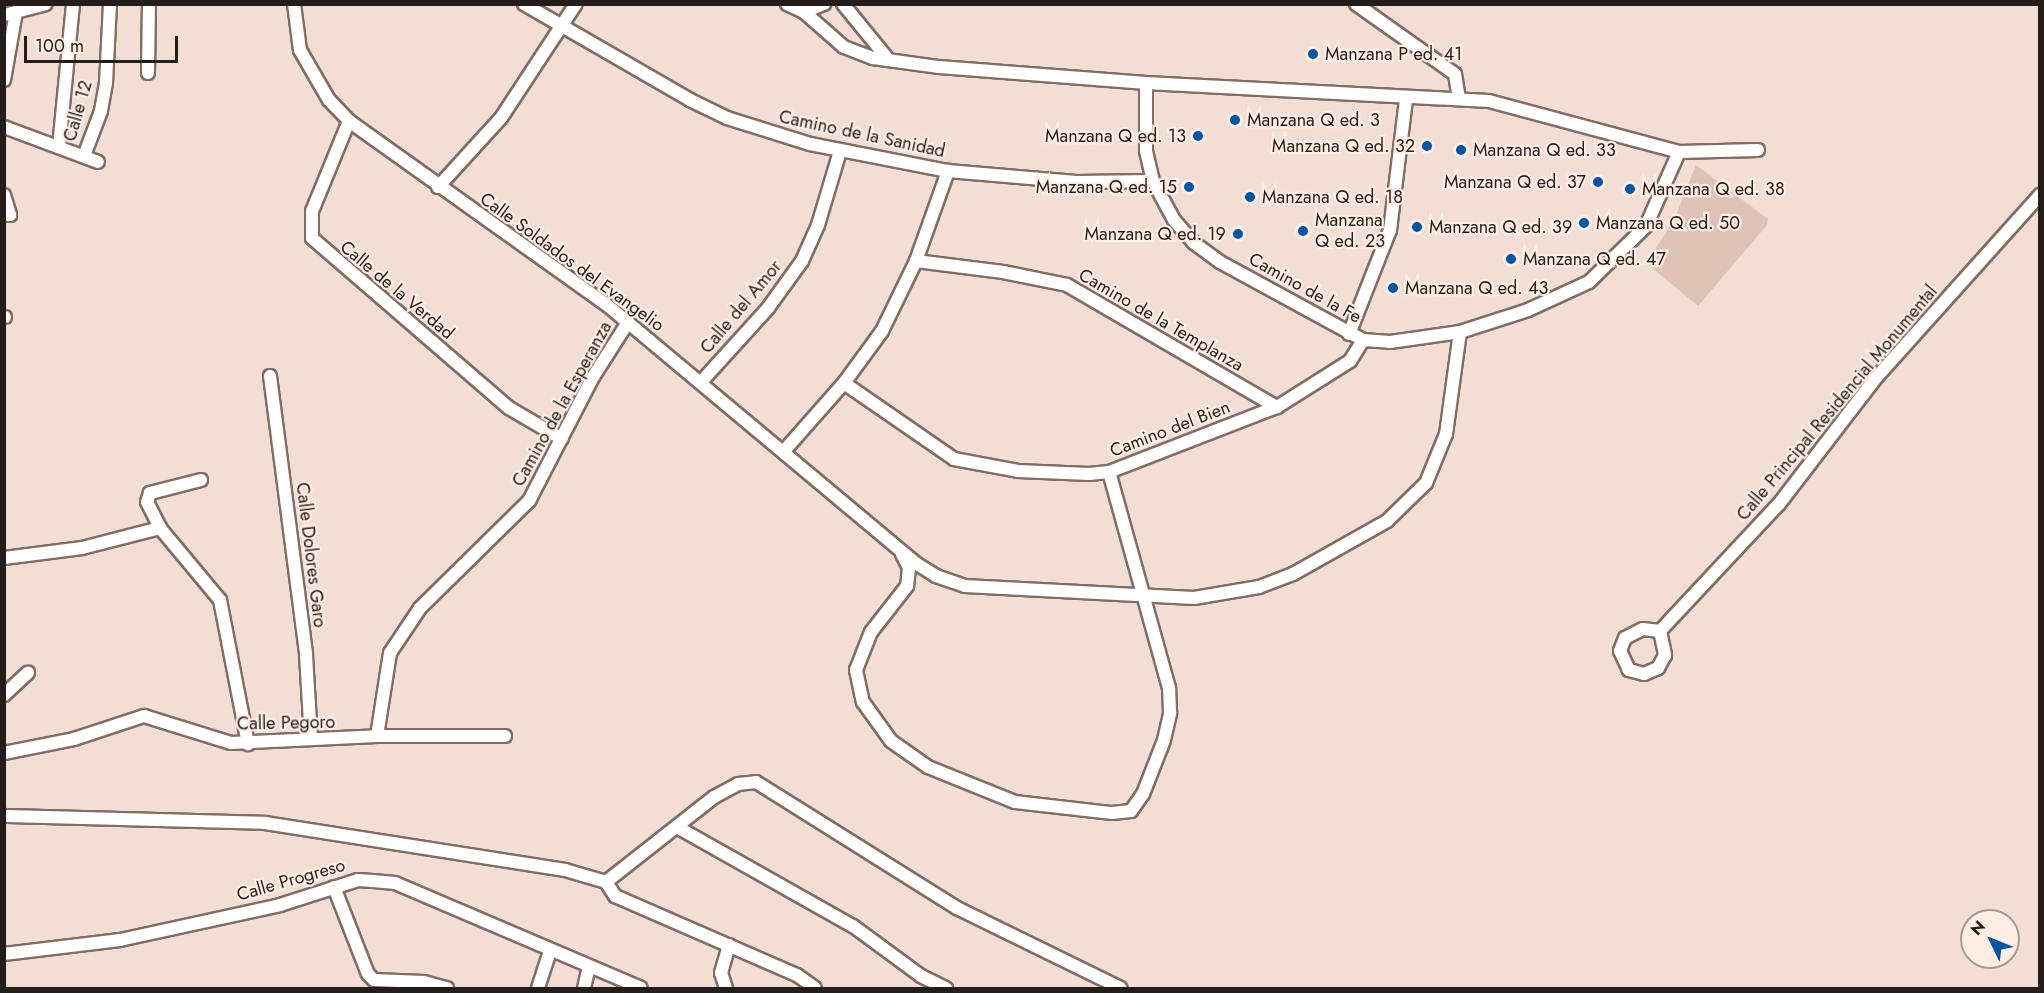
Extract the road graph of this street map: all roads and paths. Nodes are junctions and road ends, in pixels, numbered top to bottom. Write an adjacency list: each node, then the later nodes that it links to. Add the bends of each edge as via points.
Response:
1 (46, 4): 13 (street)
2 (73, 4): 23 (street)
3 (110, 4): 27 (street, Calle 12, via 106,83 101,111)
4 (149, 4): 16 (street)
5 (294, 4): 21 (street, Calle Soldados del Evangelio, via 300,50 329,100)
6 (524, 4): 14 (street, Camino de la Sanidad)
7 (576, 4): 14 (street)
8 (787, 4): 12 (street)
9 (824, 4): 12 (street)
10 (843, 4): 15 (street)
11 (1356, 4): 19 (street, via 1455,74)
12 (804, 12): 15 (street, via 858,55)
13 (10, 13): 17 (street)
14 (562, 27): 25 (street, Camino de la Sanidad, via 635,72 728,118); 31 (street, via 501,118)
15 (887, 58): 18 (street, via 939,67)
16 (148, 73)
17 (4, 80)
18 (1146, 83): 20 (street, via 1256,86); 30 (street, Camino de la Fe, via 1146,151)
19 (1459, 98): 20 (street); 26 (street, via 1489,101)
20 (1406, 99): 38 (street, via 1390,230)
21 (349, 121): 31 (street, Calle Soldados del Evangelio); 44 (street, Calle de la Verdad, via 312,211 312,238 509,408)
22 (4, 127): 23 (street)
23 (59, 147): 27 (street)
24 (1758, 150): 26 (street)
25 (840, 151): 29 (street, Camino de la Sanidad); 41 (street, Calle del Amor, via 818,225 802,261 768,308)
26 (1679, 153): 37 (street, Camino de la Fe, via 1646,226 1611,264 1565,295)
27 (84, 156): 28 (street)
28 (98, 162)
29 (948, 171): 30 (street, Camino de la Sanidad, via 1077,182); 35 (street)
30 (1153, 181): 38 (street, Camino de la Fe, via 1174,220 1194,243 1220,262)
31 (438, 187): 36 (street, Calle Soldados del Evangelio)
32 (4, 195): 34 (street)
33 (2040, 195): 52 (street, Calle Principal Residencial Monumental, via 1874,380 1779,504)
34 (7, 215)
35 (916, 261): 42 (street, via 882,331); 43 (street, Camino de la Templanza, via 1067,285)
36 (628, 322): 41 (street, Calle Soldados del Evangelio); 44 (street, Camino de la Esperanza, via 593,376)
37 (1460, 332): 39 (street, Camino de la Fe, via 1390,342); 51 (street, Calle Soldados del Evangelio, via 1446,434 1426,483 1409,502 1386,521 1326,556 1259,587 1194,598)
38 (1349, 334): 39 (street, Camino de la Fe)
39 (1363, 340): 43 (street, Camino del Bien, via 1350,361)
40 (270, 376): 57 (street, Calle Dolores Garo, via 306,656)
41 (701, 382): 45 (street, Calle Soldados del Evangelio)
42 (844, 383): 45 (street); 46 (street, Camino del Bien, via 927,444 959,460 1018,471)
43 (1277, 407): 46 (street, Camino del Bien)
44 (562, 439): 55 (street, Camino de la Esperanza, via 529,501 420,608 405,629 390,653 385,671)
45 (784, 451): 49 (street, Calle Soldados del Evangelio)
46 (1109, 472): 51 (street)
47 (201, 480): 48 (street, via 150,494 147,502)
48 (160, 528): 50 (street, via 82,548); 58 (street, via 220,600)
49 (898, 548): 51 (street, Calle Soldados del Evangelio, via 936,576 965,586); 51 (street, via 910,577 860,651 856,670 863,702 891,741 928,767 959,782 1037,807 1122,813 1131,811 1143,794 1170,713 1166,676)
50 (4, 558)
51 (1144, 597)
52 (1660, 631)
53 (28, 673): 54 (street)
54 (4, 695)
55 (376, 736): 56 (street, Calle Pegoro); 57 (street, Calle Pegoro)
56 (505, 736)
57 (311, 739): 58 (street, Calle Pegoro)
58 (248, 744): 59 (street, Calle Pegoro, via 212,740 166,720 144,716 74,739)
59 (4, 753)
60 (4, 816): 62 (street, via 266,823 565,870)
61 (677, 827): 62 (street); 68 (street, via 853,926); 77 (street, via 738,784 756,782 957,908)
62 (606, 882): 64 (street, via 615,896)
63 (334, 887): 65 (street, Calle Progreso, via 358,880 395,883); 66 (street, Calle Progreso, via 280,905 120,940); 69 (street, via 368,974 374,980 424,982)
64 (729, 945): 73 (street, via 721,973); 74 (street, via 797,975)
65 (550, 950): 67 (street, Calle Progreso); 70 (street)
66 (4, 954)
67 (590, 967): 71 (street); 72 (street, Calle Progreso)
68 (921, 976): 75 (street); 76 (street)
69 (447, 988)
70 (538, 988)
71 (584, 988)
72 (641, 988)
73 (726, 988)
74 (815, 988)
75 (927, 988)
76 (946, 988)
77 (1120, 988)

